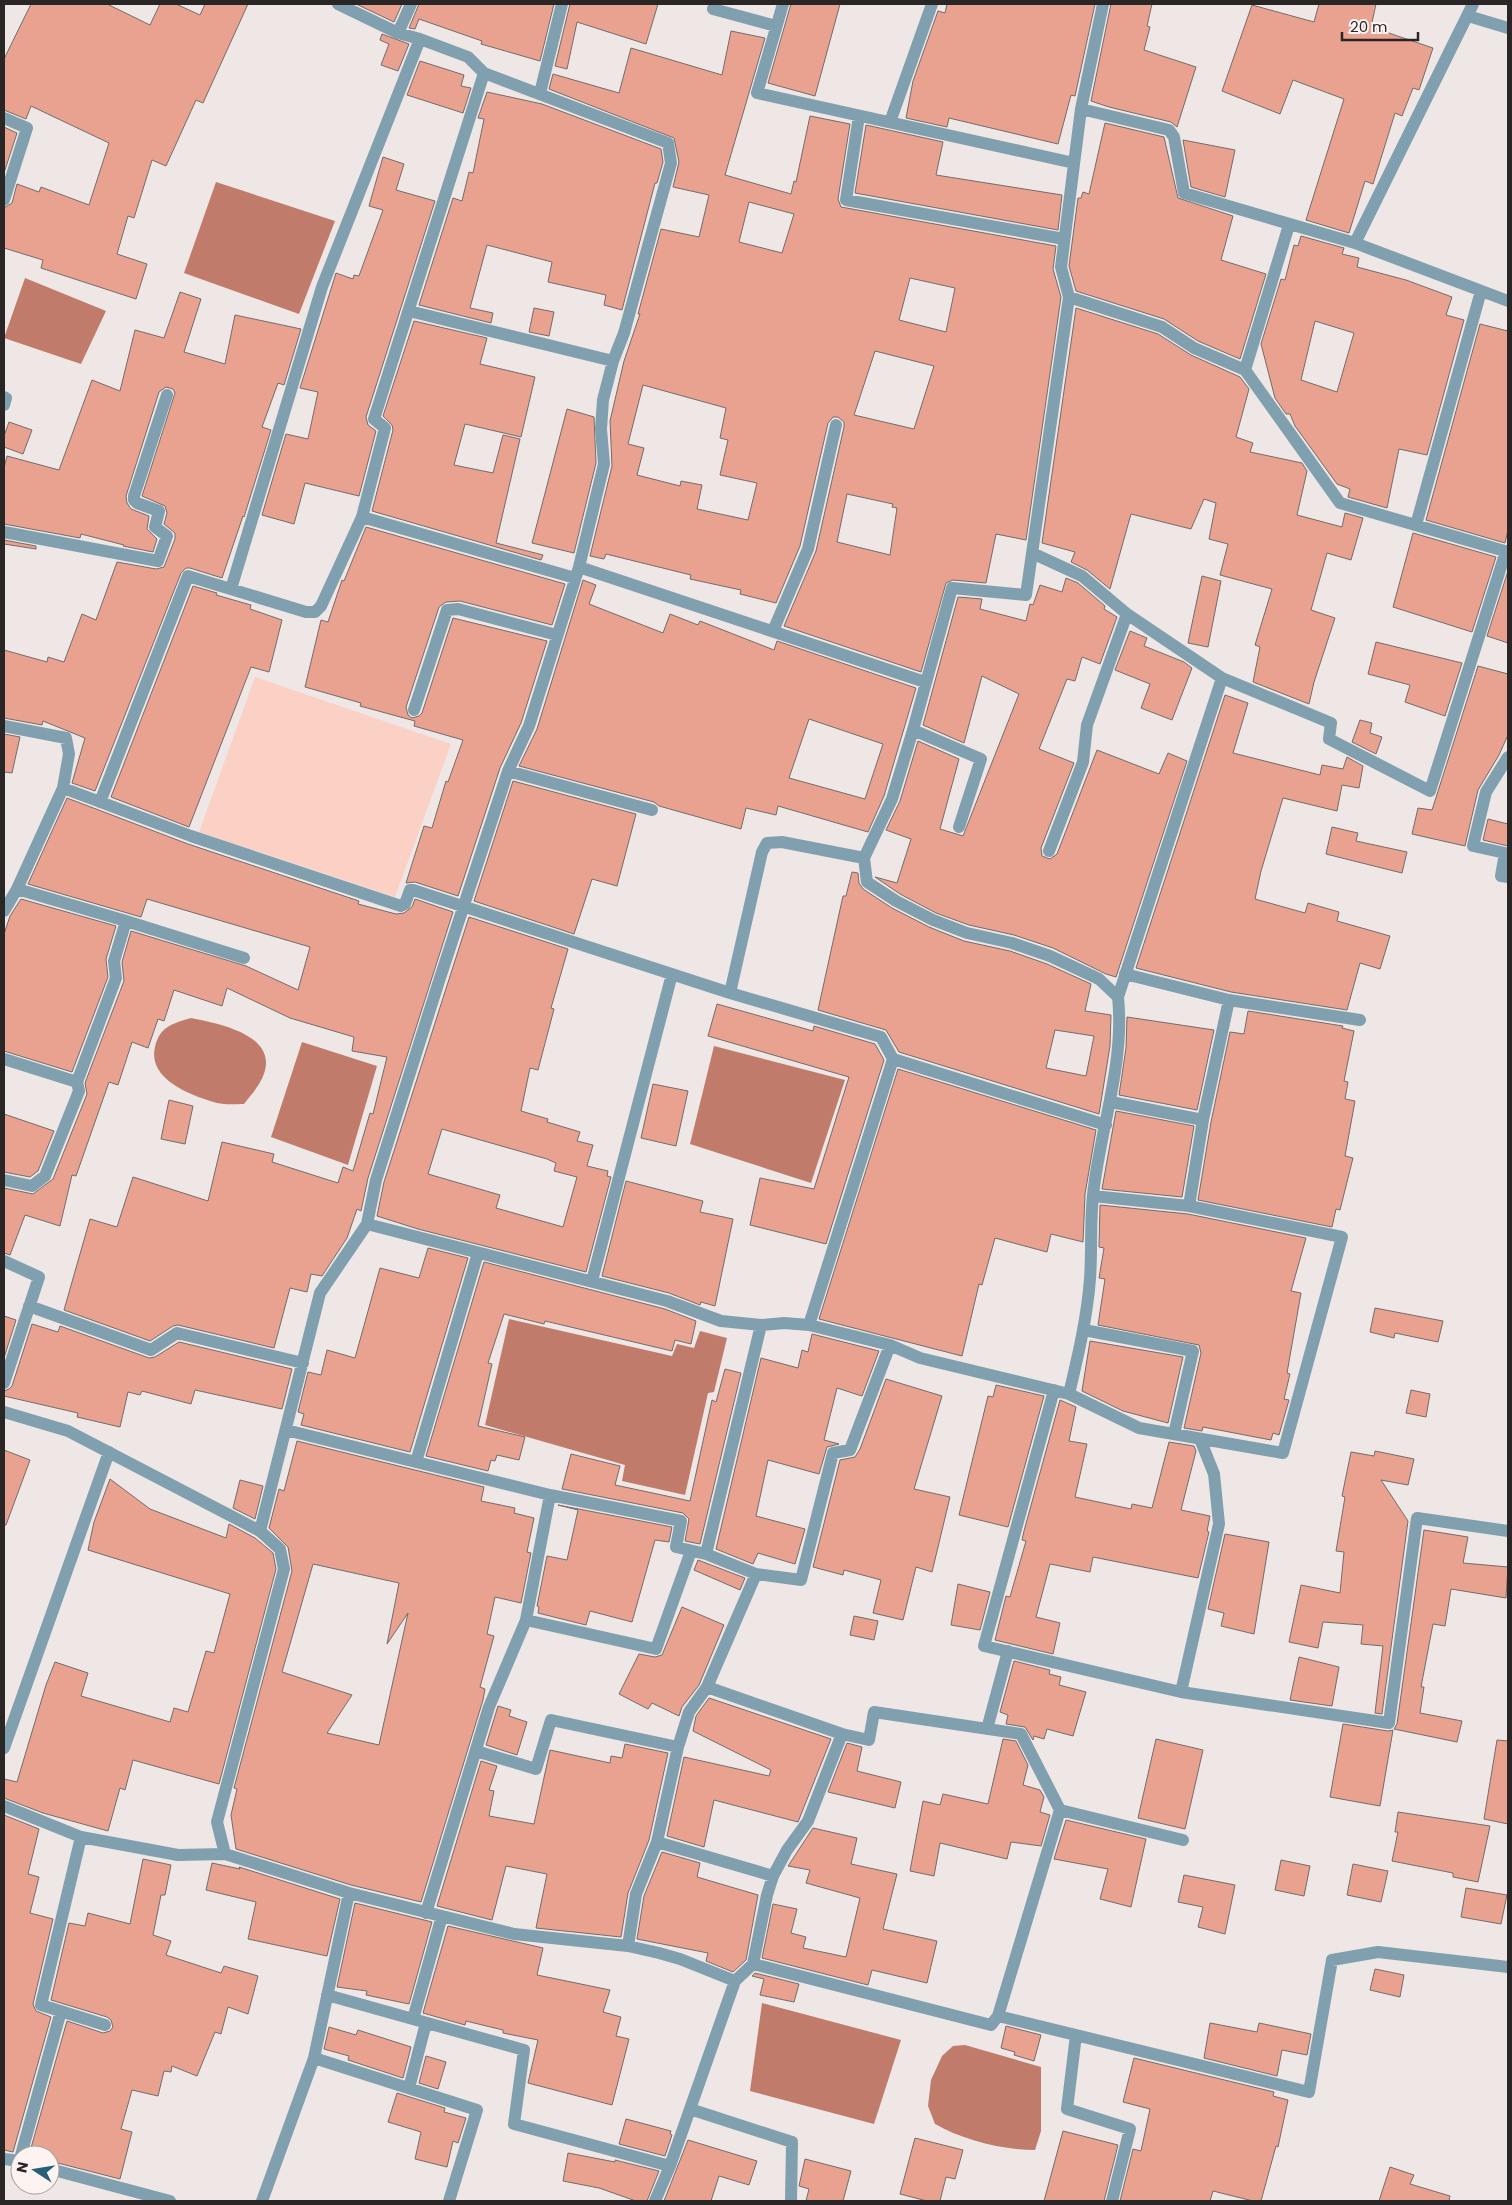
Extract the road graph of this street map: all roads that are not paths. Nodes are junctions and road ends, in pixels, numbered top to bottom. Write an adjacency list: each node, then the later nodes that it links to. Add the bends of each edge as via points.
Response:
1 (338, 4): 11 (street)
2 (411, 4): 11 (street)
3 (562, 4): 14 (street)
4 (714, 4): 9 (street, via 713,9)
5 (783, 4): 9 (street)
6 (932, 4): 18 (street)
7 (1103, 4): 15 (street)
8 (1470, 10): 10 (street); 23 (street)
9 (776, 26): 16 (street, via 756,93)
10 (1508, 28)
11 (398, 33): 12 (street)
12 (420, 39): 13 (street, via 468,57); 40 (street, via 322,287)
13 (484, 73): 14 (street); 27 (street)
14 (540, 93): 28 (street, via 668,143 671,163 624,333)
15 (1081, 109): 19 (street); 21 (street, via 1169,130 1174,137 1184,192)
16 (859, 116): 18 (street); 22 (street, via 846,200)
17 (4, 118): 20 (street, via 27,128)
18 (890, 122): 19 (street)
19 (1074, 163): 22 (street)
20 (4, 200)
21 (1289, 225): 23 (street); 29 (street)
22 (1064, 239): 25 (street, via 1061,267)
23 (1355, 244): 24 (street)
24 (1481, 291): 26 (street); 35 (street)
25 (1069, 297): 29 (street, via 1162,327 1194,348); 38 (street)
26 (1508, 301)
27 (409, 311): 28 (street); 34 (street, via 374,419 385,428)
28 (612, 361): 39 (street, via 602,400 604,464)
29 (1246, 370): 35 (street, via 1340,503)
30 (167, 394): 36 (street, via 134,496 137,503 159,511 155,527 167,536 158,561)
31 (4, 397): 32 (street)
32 (4, 405)
33 (836, 426): 42 (street, via 808,549)
34 (362, 517): 39 (street); 40 (street, via 321,606 315,612)
35 (1416, 525): 37 (street)
36 (4, 532)
37 (1507, 551): 44 (street, via 1430,791 1329,739 1331,723)
38 (1032, 553): 41 (street, via 1082,576); 45 (street, via 1026,595 952,588)
39 (577, 573): 42 (street); 43 (street)
40 (231, 589): 52 (street, via 188,576)
41 (1127, 614): 44 (street); 55 (street, via 1087,725 1083,762)
42 (773, 631): 45 (street)
43 (557, 636): 46 (street, via 458,609 447,610); 50 (street, via 529,726)
44 (1222, 678): 64 (street)
45 (925, 682): 48 (street)
46 (414, 710)
47 (4, 726): 51 (street, via 66,738 69,754)
48 (913, 730): 54 (street, via 981,759); 56 (street, via 892,799)
49 (1508, 757): 57 (street, via 1486,792 1473,846 1505,853 1501,876)
50 (508, 772): 53 (street); 59 (street)
51 (63, 788): 52 (street); 58 (street)
52 (100, 802): 59 (street, via 400,906 405,904 410,890)
53 (652, 810)
54 (959, 827)
55 (1049, 851)
56 (864, 858): 65 (street, via 782,842 767,843 762,852); 66 (street, via 867,882 896,901 967,934 1012,943 1050,956 1099,979)
57 (1508, 877)
58 (17, 889): 60 (street); 61 (street)
59 (462, 908): 63 (street); 78 (street, via 376,1180)
60 (4, 911)
61 (126, 921): 62 (street); 71 (street, via 114,961 116,978)
62 (244, 958)
63 (672, 974): 65 (street); 81 (street)
64 (1126, 974): 66 (street); 67 (street)
65 (730, 994): 70 (street, via 881,1037)
66 (1118, 997): 72 (street, via 1121,1022)
67 (1230, 1000): 68 (street); 73 (street)
68 (1360, 1020)
69 (4, 1059): 71 (street)
70 (893, 1059): 74 (street); 84 (street)
71 (77, 1082): 75 (street, via 79,1091 45,1176 32,1186)
72 (1111, 1102): 73 (street); 74 (street)
73 (1203, 1120): 77 (street)
74 (1106, 1125): 76 (street)
75 (4, 1180)
76 (1093, 1196): 77 (street); 85 (street, via 1090,1278)
77 (1189, 1206): 94 (street, via 1342,1237 1283,1453)
78 (367, 1224): 79 (street); 87 (street, via 320,1293)
79 (478, 1252): 81 (street); 96 (street)
80 (4, 1261): 82 (street, via 39,1277)
81 (592, 1281): 83 (street, via 667,1301 721,1321)
82 (30, 1306): 87 (street, via 151,1350 177,1333); 88 (street)
83 (761, 1325): 84 (street); 101 (street)
84 (809, 1325): 86 (street)
85 (1084, 1330): 90 (street); 93 (street, via 1193,1351)
86 (890, 1345): 89 (street, via 920,1358); 102 (street, via 850,1450 833,1453 801,1580)
87 (303, 1363): 92 (street)
88 (4, 1383)
89 (1054, 1390): 90 (street); 104 (street, via 984,1646)
90 (1069, 1394): 93 (street, via 1138,1428)
91 (4, 1412): 95 (street, via 68,1431)
92 (286, 1430): 96 (street); 98 (street)
93 (1174, 1434): 94 (street)
94 (1200, 1439): 106 (street, via 1214,1474 1220,1524)
95 (108, 1452): 98 (street); 110 (street)
96 (416, 1462): 97 (street)
97 (550, 1495): 100 (street, via 680,1521 676,1547); 103 (street)
98 (260, 1531): 117 (street, via 280,1549 284,1569 217,1822)
99 (1508, 1531): 106 (street, via 1417,1518 1389,1724)
100 (691, 1550): 101 (street); 103 (street, via 656,1649)
101 (706, 1554): 102 (street)
102 (756, 1574): 105 (street)
103 (526, 1620): 111 (street, via 489,1707)
104 (1008, 1651): 106 (street); 107 (street)
105 (707, 1687): 108 (street); 109 (street, via 690,1712)
106 (1181, 1692)
107 (986, 1729): 108 (street, via 874,1712 869,1740); 113 (street, via 1020,1734)
108 (842, 1734): 118 (street, via 808,1821)
109 (678, 1747): 111 (street, via 551,1720 536,1769); 116 (street)
110 (4, 1748)
111 (476, 1751): 120 (street)
112 (4, 1806): 114 (street)
113 (1060, 1810): 115 (street); 128 (street)
114 (81, 1837): 117 (street, via 178,1855); 127 (street, via 41,2005)
115 (1183, 1840)
116 (657, 1842): 118 (street); 122 (street, via 636,1894)
117 (224, 1854): 119 (street)
118 (773, 1876): 123 (street)
119 (349, 1893): 120 (street); 126 (street)
120 (426, 1913): 121 (street)
121 (442, 1916): 122 (street, via 514,1934); 129 (street)
122 (628, 1946): 125 (street, via 680,1958)
123 (753, 1964): 125 (street); 128 (street, via 991,2025)
124 (1508, 1967): 132 (street, via 1378,1952 1332,1960 1309,2092)
125 (735, 1981): 135 (street)
126 (327, 1995): 129 (street); 133 (street)
127 (61, 2011): 131 (street); 136 (street)
128 (998, 2016): 132 (street)
129 (413, 2019): 130 (street)
130 (426, 2023): 134 (street); 137 (street, via 524,2050 514,2124)
131 (105, 2025)
132 (1076, 2035): 144 (street, via 1067,2109 1130,2129)
133 (314, 2058): 134 (street); 140 (street)
134 (409, 2088): 141 (street, via 477,2110)
135 (690, 2109): 137 (street); 143 (street, via 792,2142)
136 (24, 2145)
137 (670, 2166): 142 (street)
138 (60, 2172): 139 (street)
139 (170, 2201)
140 (262, 2201)
141 (449, 2201)
142 (655, 2201)
143 (791, 2201)
144 (1112, 2201)

